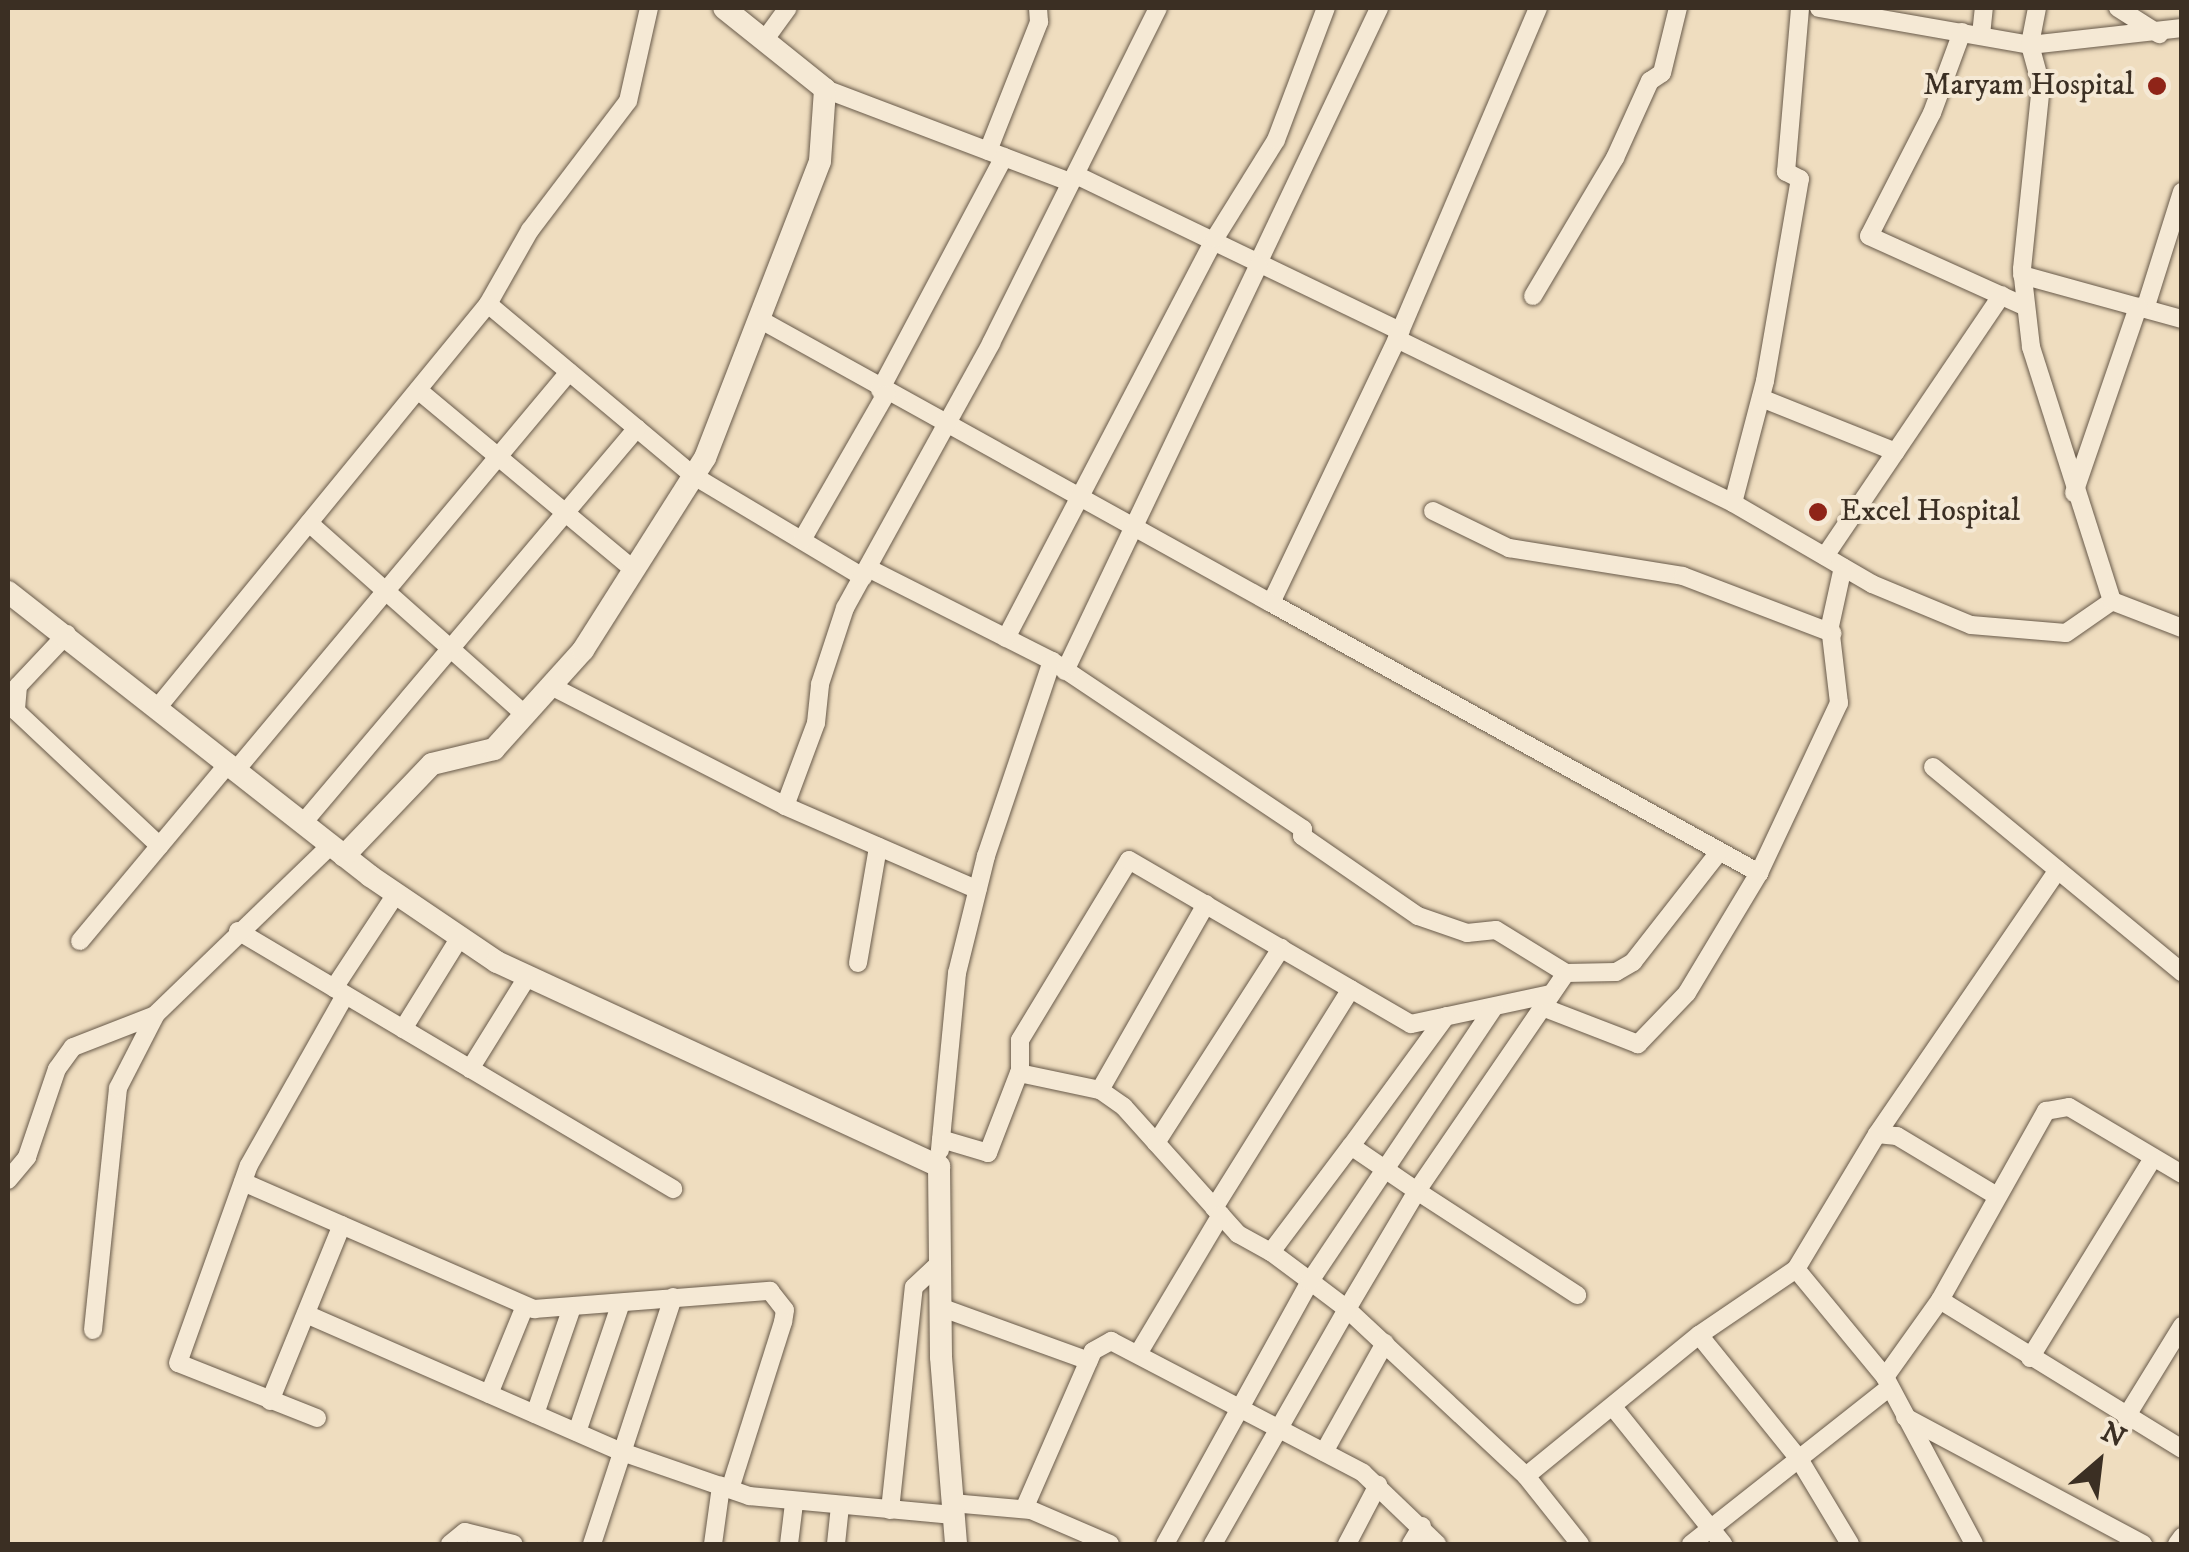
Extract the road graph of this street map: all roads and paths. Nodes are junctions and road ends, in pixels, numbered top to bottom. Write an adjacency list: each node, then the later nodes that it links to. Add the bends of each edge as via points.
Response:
1 (649, 8): 30 (street, via 628,101 530,230)
2 (724, 8): 19 (street)
3 (788, 8): 19 (street)
4 (1038, 8): 22 (street)
5 (1158, 8): 23 (street)
6 (1326, 8): 25 (street, via 1276,140)
7 (1379, 8): 26 (street)
8 (1538, 8): 35 (street)
9 (1678, 8): 28 (street, via 1662,73 1650,81 1615,158)
10 (1800, 8): 39 (street, via 1786,172 1800,179)
11 (1819, 8): 17 (street)
12 (1984, 8): 17 (street)
13 (2037, 8): 20 (street)
14 (2118, 8): 15 (street)
15 (2138, 13): 18 (street)
16 (2182, 28): 18 (street)
17 (1971, 34): 20 (street); 29 (street, via 1869,236)
18 (2159, 34): 20 (street)
19 (766, 38): 21 (street)
20 (2030, 45): 27 (street, via 2041,84)
21 (825, 89): 22 (street); 33 (street, via 820,162)
22 (996, 154): 23 (street); 38 (street)
23 (1073, 179): 25 (street); 41 (street)
24 (2182, 192): 32 (street)
25 (1214, 238): 26 (street); 46 (street)
26 (1259, 263): 35 (street); 51 (street)
27 (2022, 275): 31 (street); 32 (street)
28 (1533, 296)
29 (2002, 296): 31 (street); 42 (street)
30 (488, 304): 36 (street); 37 (street)
31 (2026, 306): 45 (street, via 2031,348)
32 (2141, 308): 34 (street); 45 (street)
33 (758, 319): 38 (street); 44 (street)
34 (2182, 319)
35 (1399, 335): 47 (street); 60 (street)
36 (569, 372): 40 (street); 43 (street)
37 (418, 390): 43 (street); 50 (street)
38 (884, 392): 41 (street); 52 (street)
39 (1761, 398): 42 (street); 47 (street)
40 (636, 428): 44 (street); 48 (street)
41 (945, 428): 46 (street); 56 (street)
42 (1896, 452): 53 (street)
43 (500, 455): 48 (street); 58 (street)
44 (694, 476): 52 (street); 55 (street)
45 (2074, 493): 59 (street)
46 (1080, 500): 51 (street); 64 (street)
47 (1733, 503): 53 (street)
48 (566, 511): 55 (street); 65 (street)
49 (1432, 511): 62 (street, via 1508,548 1684,576)
50 (308, 524): 58 (street); 68 (street)
51 (1136, 530): 60 (street); 66 (street)
52 (802, 540): 56 (street)
53 (1825, 556): 54 (street)
54 (1843, 567): 59 (street, via 1971,625 2066,633); 62 (street)
55 (634, 570): 67 (street, via 583,650)
56 (866, 572): 64 (street); 72 (street, via 845,608 820,684 816,723)
57 (8, 592): 63 (street)
58 (385, 592): 65 (street); 70 (street)
59 (2112, 601): 61 (street)
60 (1271, 603): 77 (street)
61 (2182, 628)
62 (1832, 633): 79 (street, via 1839,703)
63 (67, 634): 68 (street); 74 (street, via 18,686 16,712)
64 (1006, 638): 66 (street)
65 (450, 648): 69 (street, via 448,653); 73 (street)
66 (1058, 666): 80 (street); 89 (street, via 1303,829 1302,836 1418,916 1467,933 1496,930)
67 (551, 686): 69 (street); 72 (street)
68 (158, 707): 70 (street)
69 (525, 715): 76 (street, via 494,749 432,764)
70 (233, 766): 73 (street); 74 (street)
71 (1933, 768): 78 (street)
72 (785, 806): 75 (street)
73 (303, 823): 76 (street)
74 (160, 846): 85 (street)
75 (878, 847): 80 (street); 87 (street)
76 (337, 850): 81 (street); 83 (street)
77 (1719, 852): 79 (street); 89 (street, via 1626,968)
78 (2058, 870): 88 (street); 101 (street)
79 (1759, 873): 93 (street, via 1687,993 1638,1044)
80 (978, 890): 102 (street, via 957,973)
81 (396, 894): 84 (street); 92 (street)
82 (1206, 904): 86 (street); 99 (street, via 1130,860 1020,1040); 100 (street)
83 (238, 931): 92 (street); 95 (street)
84 (460, 937): 90 (street); 97 (street)
85 (80, 941)
86 (1281, 948): 91 (street); 103 (street)
87 (858, 963)
88 (2182, 972)
89 (1566, 973): 93 (street)
90 (528, 976): 98 (street); 106 (street)
91 (1351, 988): 96 (street, via 1411,1024); 114 (street)
92 (340, 992): 97 (street); 110 (street)
93 (1547, 1001): 94 (street); 112 (street)
94 (1494, 1006): 96 (street); 107 (street)
95 (155, 1015): 109 (street, via 73,1047 57,1069 27,1157); 130 (street, via 118,1088)
96 (1446, 1016): 104 (street)
97 (403, 1029): 98 (street)
98 (470, 1069): 111 (street)
99 (1018, 1073): 100 (street); 102 (street, via 988,1153)
100 (1100, 1090): 103 (street)
101 (1876, 1134): 113 (street, via 1897,1136); 118 (street)
102 (941, 1139): 106 (street)
103 (1156, 1143): 114 (street)
104 (1351, 1146): 107 (street); 116 (street)
105 (2154, 1158): 108 (street); 113 (street, via 2069,1107 2053,1106); 134 (street)
106 (939, 1166): 117 (street)
107 (1388, 1171): 112 (street); 119 (street)
108 (2182, 1174)
109 (8, 1180)
110 (243, 1182): 115 (street); 138 (street, via 178,1366)
111 (673, 1189)
112 (1417, 1191): 120 (street); 127 (street)
113 (1998, 1196): 122 (street)
114 (1218, 1211): 116 (street, via 1238,1234); 133 (street)
115 (342, 1225): 124 (street); 128 (street)
116 (1271, 1252): 119 (street)
117 (940, 1263): 125 (street); 158 (street, via 914,1287)
118 (1796, 1270): 131 (street); 136 (street)
119 (1310, 1281): 127 (street); 139 (street)
120 (1577, 1295)
121 (673, 1298): 123 (street); 148 (street); 153 (street, via 756,1289 770,1291 785,1310)
122 (1940, 1300): 134 (street); 136 (street)
123 (621, 1303): 126 (street); 146 (street)
124 (525, 1306): 126 (street); 137 (street)
125 (940, 1307): 135 (street); 156 (street)
126 (572, 1308): 141 (street)
127 (1347, 1309): 132 (street); 145 (street)
128 (306, 1314): 137 (street); 138 (street)
129 (2182, 1326): 143 (street)
130 (93, 1330)
131 (1699, 1335): 140 (street); 150 (street)
132 (1385, 1343): 149 (street); 151 (street)
133 (1138, 1354): 135 (street, via 1102,1341); 139 (street)
134 (2030, 1358): 143 (street)
135 (1089, 1361): 157 (street)
136 (1887, 1382): 142 (street); 150 (street)
137 (489, 1394): 141 (street)
138 (270, 1401): 144 (street)
139 (1237, 1407): 145 (street); 171 (street)
140 (1613, 1407): 151 (street); 160 (street)
141 (535, 1414): 146 (street)
142 (1904, 1417): 162 (street); 180 (street)
143 (2126, 1417): 147 (street)
144 (318, 1418)
145 (1277, 1426): 149 (street); 172 (street)
146 (577, 1432): 148 (street)
147 (2182, 1449)
148 (619, 1451): 153 (street); 165 (street)
149 (1324, 1452): 152 (street)
150 (1799, 1459): 160 (street); 179 (street)
151 (1526, 1476): 176 (street)
152 (1378, 1485): 159 (street); 173 (street)
153 (725, 1488): 154 (street); 166 (street)
154 (794, 1503): 155 (street); 167 (street)
155 (840, 1506): 158 (street); 168 (street)
156 (953, 1509): 157 (street); 158 (street); 169 (street)
157 (1024, 1509): 170 (street)
158 (890, 1510)
159 (1422, 1526): 174 (street); 175 (street)
160 (1713, 1526): 177 (street); 178 (street)
161 (2182, 1537): 182 (street)
162 (2110, 1538): 181 (street)
163 (450, 1544): 164 (street, via 465,1532)
164 (514, 1544)
165 (592, 1544)
166 (713, 1544)
167 (789, 1544)
168 (836, 1544)
169 (956, 1544)
170 (1110, 1544)
171 (1164, 1544)
172 (1212, 1544)
173 (1347, 1544)
174 (1411, 1544)
175 (1437, 1544)
176 (1580, 1544)
177 (1691, 1544)
178 (1723, 1544)
179 (1850, 1544)
180 (1974, 1544)
181 (2143, 1544)
182 (2177, 1544)

